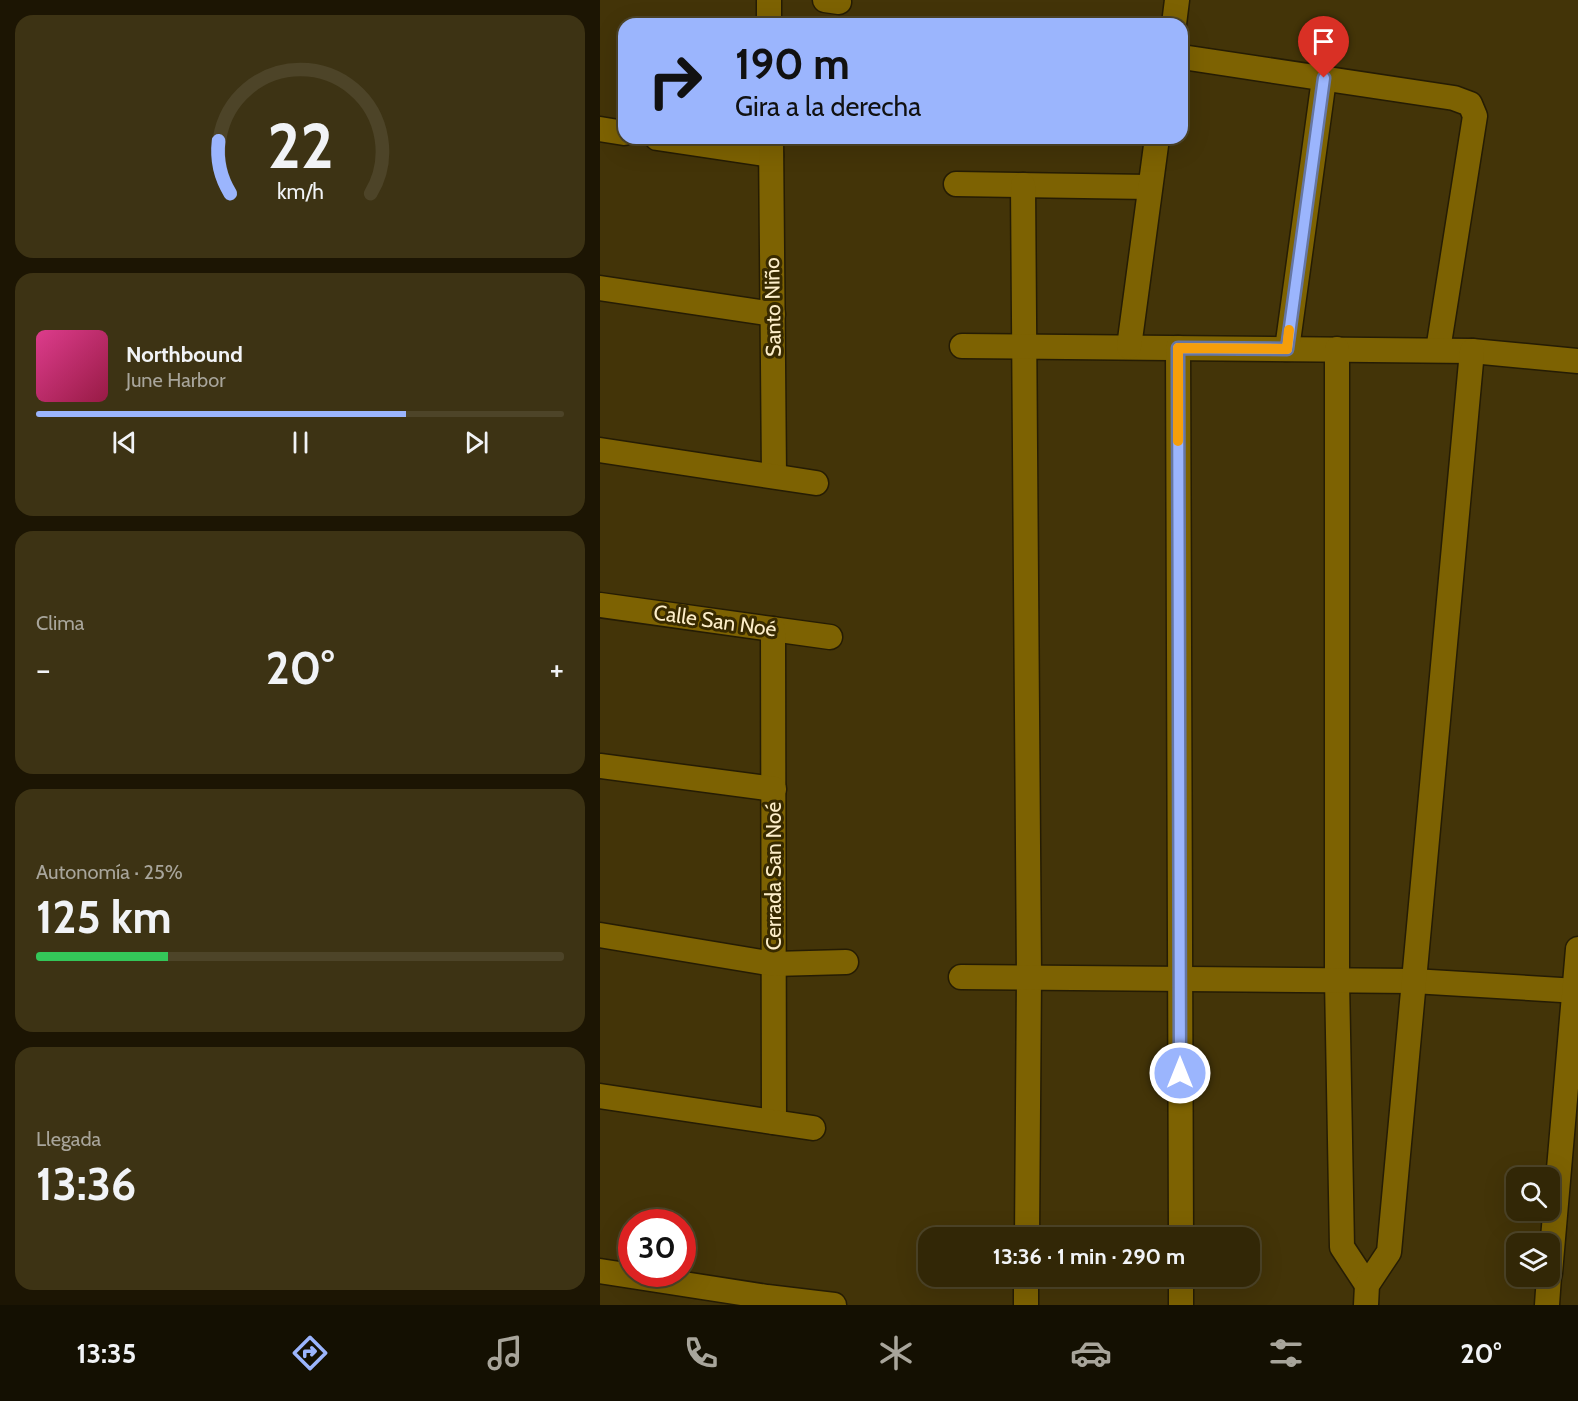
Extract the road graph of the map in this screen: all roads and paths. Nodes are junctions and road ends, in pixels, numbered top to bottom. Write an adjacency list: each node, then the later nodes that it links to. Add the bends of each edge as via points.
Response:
1 (769, 0): 3 (street)
2 (1177, 0): 4 (street)
3 (769, 18)
4 (1175, 18)
5 (1188, 58): 6 (street)
6 (1324, 78): 21 (street); 23 (street, via 1454,98 1470,104 1475,116)
7 (600, 129): 8 (street)
8 (618, 132)
9 (733, 144): 11 (street)
10 (1156, 144): 14 (street)
11 (771, 147): 16 (street, Santo Niño)
12 (956, 184): 13 (street)
13 (1023, 185): 14 (street); 18 (street)
14 (1150, 187): 19 (street)
15 (600, 288): 16 (street)
16 (773, 314): 27 (street, Santo Niño)
17 (962, 346): 18 (street)
18 (1026, 347): 19 (street); 39 (street)
19 (1129, 347): 20 (street)
20 (1178, 348): 21 (street); 40 (street)
21 (1287, 349): 22 (street)
22 (1337, 350): 23 (street); 41 (street)
23 (1438, 350): 24 (street)
24 (1472, 351): 25 (street); 42 (street)
25 (1578, 361)
26 (600, 450): 27 (street)
27 (774, 476): 28 (street)
28 (816, 483)
29 (600, 605): 30 (street, Calle San Noé)
30 (773, 629): 31 (street, Calle San Noé); 33 (street, Cerrada San Noé)
31 (830, 637)
32 (600, 766): 33 (street)
33 (774, 789): 37 (street, Cerrada San Noé)
34 (600, 935): 37 (street)
35 (1578, 949): 43 (street)
36 (846, 962): 37 (street)
37 (774, 964): 45 (street, Cerrada San Noé)
38 (961, 977): 39 (street)
39 (1029, 977): 40 (street); 47 (street)
40 (1179, 979): 41 (street); 48 (street)
41 (1337, 980): 42 (street); 54 (street, via 1342,1247)
42 (1413, 981): 43 (street); 54 (street, via 1389,1252)
43 (1576, 990): 49 (street)
44 (600, 1096): 45 (street)
45 (774, 1122): 46 (street)
46 (813, 1128)
47 (1027, 1227)
48 (1181, 1227)
49 (1553, 1233)
50 (600, 1271): 55 (street)
51 (1026, 1287): 57 (street)
52 (1181, 1287): 58 (street)
53 (1548, 1287): 59 (street)
54 (1367, 1295)
55 (767, 1301): 56 (street)
56 (834, 1305)
57 (1026, 1305)
58 (1181, 1305)
59 (1547, 1305)

